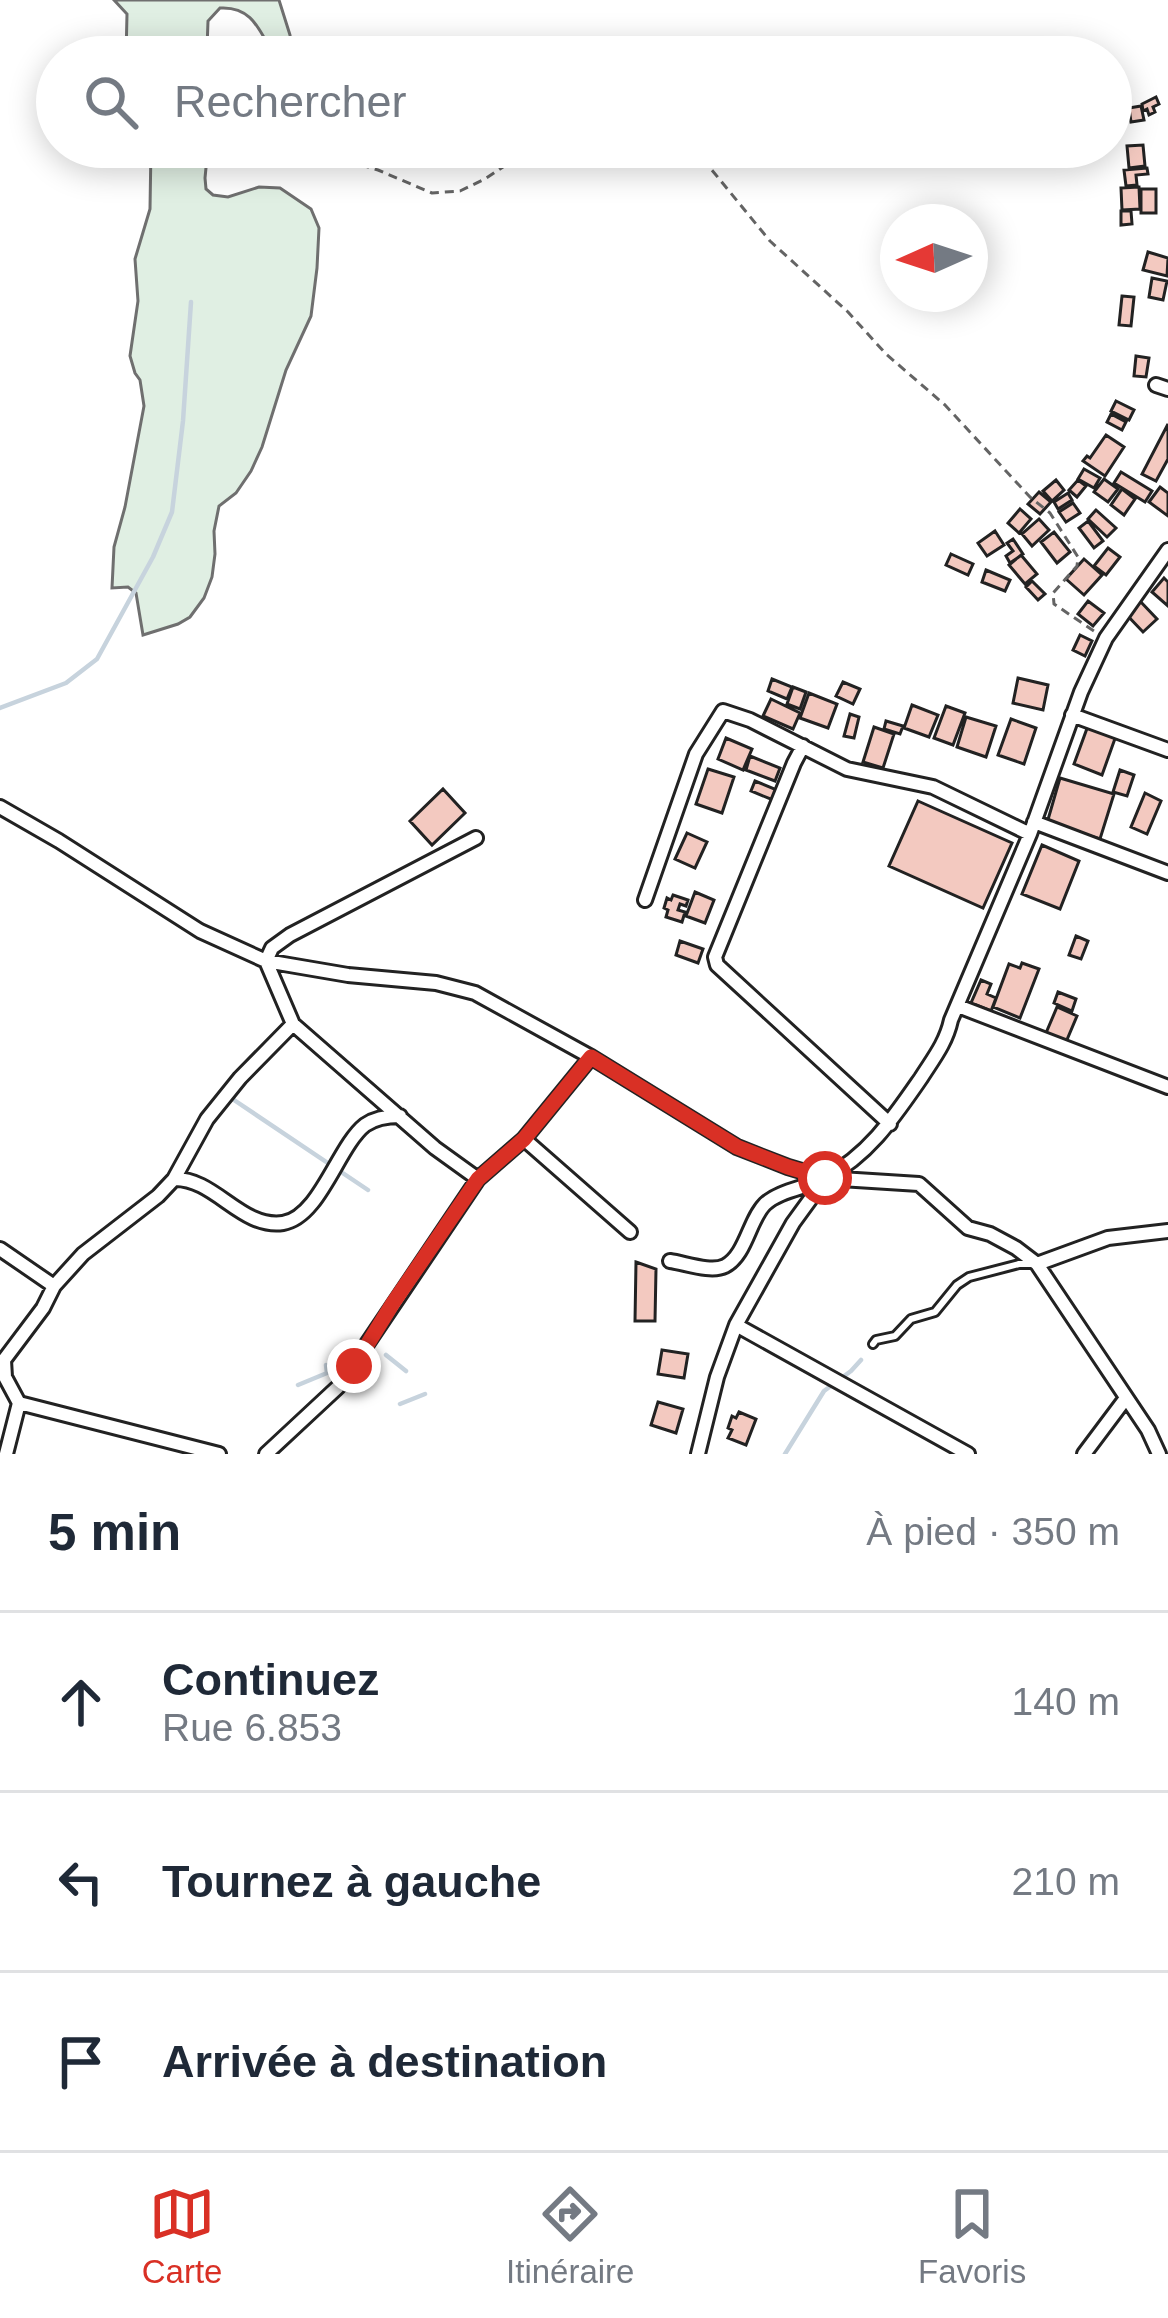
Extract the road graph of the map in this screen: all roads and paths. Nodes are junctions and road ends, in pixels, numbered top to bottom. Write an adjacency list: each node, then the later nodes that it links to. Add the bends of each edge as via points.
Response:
1 (371, 168): 2 (path, via 433,193 460,191)
2 (500, 168)
3 (710, 168): 5 (path, via 770,242 1050,512 1078,557 1054,604)
4 (1168, 550): 5 (street)
5 (1106, 638): 6 (street)
6 (1072, 715): 8 (street); 10 (street)
7 (803, 746): 10 (street, via 847,769 933,787); 13 (street, via 723,711 696,754); 20 (street, via 715,957)
8 (1168, 750)
9 (0, 808): 14 (street, via 200,931)
10 (1032, 828): 12 (street); 15 (street)
11 (476, 838): 14 (street, via 290,935)
12 (1168, 873)
13 (645, 900)
14 (266, 961): 16 (street); 17 (street, via 475,993)
15 (958, 1006): 18 (street); 20 (street, via 947,1039)
16 (293, 1024): 19 (street); 23 (street, via 207,1119)
17 (591, 1057): 21 (street); 22 (street, via 737,1147)
18 (1168, 1088)
19 (400, 1116): 23 (street, via 363,1126 314,1198 286,1222 250,1216 190,1179); 24 (street)
20 (890, 1124): 22 (street)
21 (524, 1139): 24 (street); 25 (street)
22 (825, 1178): 28 (street, via 767,1202 729,1264); 29 (street, via 919,1184 968,1228); 31 (street)
23 (174, 1179): 30 (street)
24 (478, 1179): 37 (street, via 338,1387)
25 (630, 1232)
26 (1168, 1232): 29 (street, via 1108,1238)
27 (0, 1249): 30 (street)
28 (670, 1261)
29 (1037, 1264): 32 (lane, via 969,1277 935,1312); 33 (street)
30 (54, 1286): 34 (street, via 4,1360)
31 (736, 1325): 38 (street); 39 (street)
32 (873, 1344)
33 (1126, 1398): 40 (street); 41 (street)
34 (19, 1403): 35 (street); 36 (street)
35 (6, 1454)
36 (219, 1454)
37 (266, 1454)
38 (698, 1454)
39 (968, 1454)
40 (1084, 1454)
41 (1159, 1454)

